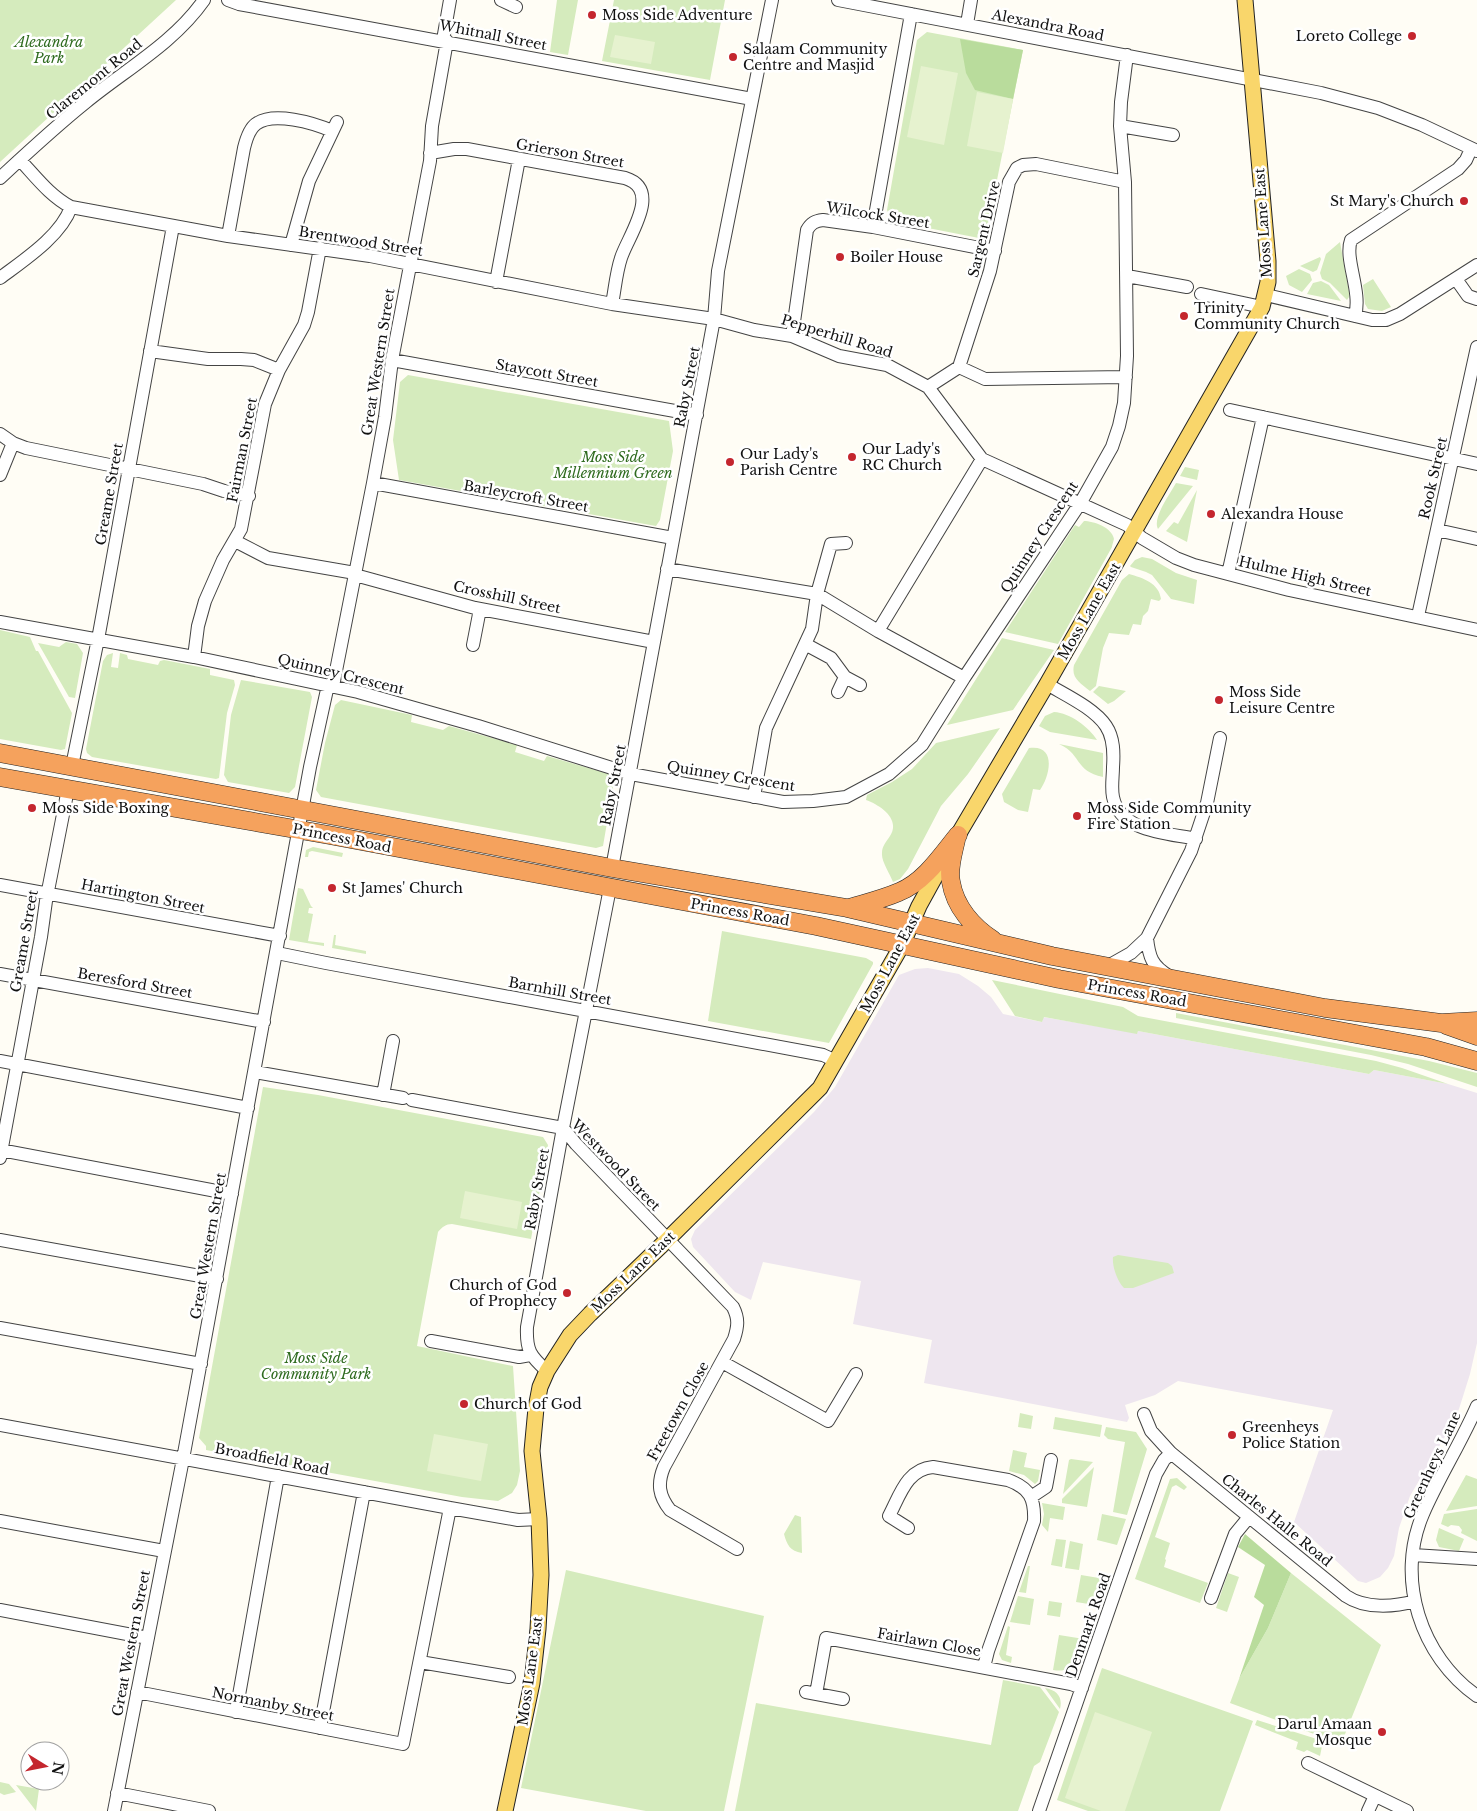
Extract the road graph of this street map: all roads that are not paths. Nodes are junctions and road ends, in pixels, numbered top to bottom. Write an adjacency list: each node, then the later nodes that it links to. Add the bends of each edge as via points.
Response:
1 (204, 0): 22 (street, Claremont Road, via 161,44 85,103)
2 (228, 0): 9 (street, Whitnall Street, via 239,4)
3 (450, 0): 13 (street, Great Western Street)
4 (502, 0): 10 (street)
5 (772, 0): 16 (street, Raby Street)
6 (838, 0): 11 (street, Alexandra Road)
7 (971, 0): 12 (street)
8 (1245, 0): 15 (main road, Moss Lane East)
9 (274, 5): 13 (street, Whitnall Street)
10 (516, 8)
11 (911, 14): 12 (street, Alexandra Road); 27 (street)
12 (967, 24): 14 (street, Alexandra Road)
13 (445, 41): 16 (street, Whitnall Street); 20 (street, Great Western Street)
14 (1127, 55): 15 (street, Alexandra Road); 17 (street, Quinney Crescent)
15 (1252, 80): 19 (street, Alexandra Road, via 1378,108); 41 (main road, Moss Lane East, via 1268,261)
16 (752, 99): 44 (street, Raby Street, via 718,271)
17 (1120, 126): 18 (street); 24 (street, Quinney Crescent)
18 (1173, 135)
19 (1474, 150): 43 (street, via 1458,169 1351,240 1349,251 1358,301)
20 (430, 153): 21 (street, Grierson Street, via 467,149); 32 (street, Great Western Street)
21 (518, 159): 37 (street); 42 (street, Grierson Street, via 626,178 637,184 643,194 643,207 621,258)
22 (20, 160): 23 (street, Claremont Road); 25 (street, Brentwood Street, via 50,192)
23 (0, 178)
24 (1125, 182): 31 (street, Sargent Drive, via 1036,164 1017,168 1009,182); 34 (street, Quinney Crescent)
25 (71, 207): 26 (street, Brentwood Street); 35 (street, via 59,228)
26 (173, 226): 28 (street, Brentwood Street); 47 (street, Greame Street)
27 (873, 227): 31 (street, Wilcock Street); 45 (street, Wilcock Street, via 823,220 811,224 807,230)
28 (228, 236): 29 (street, Brentwood Street); 29 (street, via 244,148 254,125 272,117 334,127 309,181)
29 (291, 245): 30 (street, Brentwood Street)
30 (320, 248): 32 (street, Brentwood Street); 50 (street, Fairman Street, via 304,325)
31 (995, 251): 49 (street, Sargent Drive)
32 (410, 264): 37 (street, Brentwood Street); 48 (street, Great Western Street)
33 (1477, 265): 36 (street)
34 (1127, 276): 38 (street); 51 (street, Quinney Crescent)
35 (0, 278)
36 (1456, 278): 40 (street, via 1468,296); 43 (street, via 1392,318 1372,320)
37 (496, 282): 42 (street, Brentwood Street)
38 (1188, 287)
39 (1201, 294): 41 (street)
40 (1477, 299)
41 (1264, 301): 43 (street); 67 (main road, Moss Lane East)
42 (612, 304): 44 (street, Brentwood Street)
43 (1355, 316)
44 (714, 319): 45 (street, Pepperhill Road); 54 (street, Raby Street)
45 (792, 336): 52 (street, Pepperhill Road, via 839,356 887,365)
46 (1477, 347): 58 (street, Rook Street)
47 (150, 351): 50 (street, via 208,359 254,360); 61 (street, Greame Street)
48 (392, 360): 54 (street, Staycott Street); 63 (street, Great Western Street)
49 (960, 367): 51 (street, via 985,378); 52 (street)
50 (279, 370): 64 (street, Fairman Street, via 265,404)
51 (1126, 378): 65 (street, Quinney Crescent, via 1119,426 1112,447)
52 (928, 388): 59 (street, Pepperhill Road)
53 (1230, 410): 55 (street)
54 (697, 415): 68 (street, Raby Street)
55 (1263, 417): 58 (street); 74 (street)
56 (0, 434): 57 (street)
57 (14, 443): 61 (street); 62 (street)
58 (1453, 458): 60 (street); 66 (street, Rook Street)
59 (982, 459): 65 (street, Pepperhill Road); 80 (street)
60 (1477, 464)
61 (128, 470): 64 (street); 81 (street, Greame Street)
62 (0, 475)
63 (373, 483): 68 (street, Barleycroft Street); 73 (street, Great Western Street)
64 (248, 496): 70 (street, Fairman Street)
65 (1081, 502): 67 (street, Pepperhill Road, via 1128,525); 87 (street, Quinney Crescent)
66 (1437, 530): 69 (street); 77 (street, Rook Street)
67 (1135, 532): 74 (street, Hulme High Street, via 1181,561); 88 (main road, Moss Lane East)
68 (673, 538): 72 (street, Raby Street)
69 (1477, 539)
70 (235, 541): 73 (street, Crosshill Street, via 268,558); 85 (street, Fairman Street, via 205,601)
71 (846, 543): 75 (street, via 831,544)
72 (667, 569): 75 (street); 82 (street, Raby Street)
73 (355, 574): 76 (street, Crosshill Street); 90 (street, Great Western Street)
74 (1228, 574): 77 (street, Hulme High Street)
75 (817, 594): 80 (street); 83 (street, via 812,629)
76 (480, 609): 82 (street, Crosshill Street); 84 (street)
77 (1418, 616): 79 (street, Hulme High Street)
78 (0, 622): 81 (street, Quinney Crescent)
79 (1477, 630)
80 (878, 631): 87 (street)
81 (97, 640): 85 (street, Quinney Crescent); 94 (street, Greame Street)
82 (654, 642): 95 (street, Raby Street)
83 (805, 644): 86 (street, via 831,658); 98 (street, via 766,728)
84 (473, 645)
85 (194, 657): 90 (street, Quinney Crescent)
86 (845, 677): 89 (street); 91 (street)
87 (964, 678): 98 (street, Quinney Crescent, via 922,744 889,774 846,797 783,802)
88 (1047, 684): 101 (main road, Moss Lane East); 102 (street, via 1085,707 1107,728 1114,752 1112,794 1124,817 1148,829)
89 (860, 685)
90 (331, 686): 95 (street, Quinney Crescent, via 469,723); 99 (street, Great Western Street, via 318,728)
91 (838, 692)
92 (1220, 738): 102 (street)
93 (0, 753): 94 (highway, Princess Road)
94 (72, 766): 99 (highway, Princess Road)
95 (631, 774): 98 (street, Quinney Crescent); 103 (street, Raby Street)
96 (0, 777): 97 (highway, Princess Road)
97 (68, 789): 100 (highway, Princess Road); 106 (street, Greame Street)
98 (754, 798)
99 (303, 809): 100 (street, Great Western Street); 103 (highway, Princess Road)
100 (299, 830): 105 (highway, Princess Road); 109 (street, Great Western Street)
101 (958, 835): 107 (highway, via 919,880 900,892); 108 (main road, Moss Lane East); 111 (highway, via 951,870 956,898 972,924)
102 (1196, 839): 110 (street)
103 (612, 868): 107 (highway, Princess Road)
104 (0, 885): 106 (street, Hartington Street)
105 (610, 888): 112 (highway, Princess Road); 118 (street, Raby Street)
106 (47, 894): 109 (street, Hartington Street); 117 (street, Greame Street)
107 (846, 908): 108 (highway, Princess Road)
108 (912, 922): 111 (highway, Princess Road); 112 (main road, Moss Lane East)
109 (280, 936): 113 (street, Great Western Street)
110 (1147, 938): 114 (street, via 1131,954); 116 (street, via 1150,955 1158,969)
111 (998, 944): 114 (highway, Princess Road)
112 (902, 945): 125 (main road, Moss Lane East); 126 (highway, Princess Road, via 1068,980 1426,1047)
113 (277, 953): 118 (street, Barnhill Street); 120 (street, Great Western Street)
114 (1108, 966): 116 (highway, Princess Road)
115 (0, 974): 117 (street, Beresford Street)
116 (1173, 979): 121 (highway, Princess Road, via 1325,1008)
117 (33, 980): 120 (street, Beresford Street); 127 (street, Greame Street)
118 (586, 1011): 125 (street, Barnhill Street, via 829,1056); 131 (street, Raby Street)
119 (1477, 1021): 121 (highway, Princess Road)
120 (264, 1022): 128 (street, Great Western Street)
121 (1440, 1023): 122 (highway)
122 (1477, 1036)
123 (393, 1042): 129 (street)
124 (0, 1061): 127 (street)
125 (836, 1061): 135 (main road, Moss Lane East, via 820,1088 805,1104)
126 (1477, 1061)
127 (18, 1064): 130 (street); 132 (street, Greame Street)
128 (255, 1072): 129 (street, Westwood Street); 130 (street, Great Western Street)
129 (383, 1095): 131 (street, Westwood Street)
130 (248, 1108): 133 (street, Great Western Street)
131 (563, 1128): 135 (street, Westwood Street); 140 (street, Raby Street, via 527,1327)
132 (0, 1153): 133 (street)
133 (232, 1194): 136 (street, Great Western Street)
134 (0, 1240): 136 (street)
135 (667, 1240): 138 (street, Westwood Street, via 733,1307 738,1316); 143 (main road, Moss Lane East, via 570,1335)
136 (217, 1279): 142 (street, Great Western Street)
137 (0, 1328): 142 (street)
138 (734, 1339): 141 (street, Freetown Close)
139 (431, 1341): 140 (street, via 519,1358)
140 (530, 1355): 143 (street)
141 (722, 1362): 144 (street, via 828,1421); 159 (street, Freetown Close, via 664,1467 659,1486 664,1503 670,1510)
142 (201, 1364): 149 (street, Great Western Street)
143 (547, 1371): 156 (main road, Moss Lane East, via 536,1408 532,1451)
144 (856, 1374)
145 (1477, 1406): 161 (street, Greenheys Lane, via 1422,1516)
146 (1144, 1414): 148 (street, Charles Halle Road, via 1151,1431)
147 (0, 1425): 149 (street, Broadfield Road)
148 (1171, 1453): 155 (street, Charles Halle Road); 170 (street, Denmark Road, via 1156,1474)
149 (183, 1459): 151 (street, Broadfield Road); 160 (street, Great Western Street)
150 (1051, 1460): 153 (street, via 1046,1487)
151 (278, 1476): 152 (street, Broadfield Road); 174 (street)
152 (364, 1492): 154 (street, Broadfield Road); 175 (street)
153 (1032, 1497): 158 (street, via 1019,1484 1008,1480 923,1468 910,1477 889,1516); 168 (street, via 1034,1521)
154 (450, 1508): 156 (street, Broadfield Road, via 518,1520); 167 (street)
155 (1249, 1517): 163 (street, via 1235,1534); 164 (street, Charles Halle Road, via 1349,1599 1393,1606)
156 (539, 1518): 181 (main road, Moss Lane East, via 541,1575 532,1683)
157 (0, 1521): 160 (street)
158 (908, 1528)
159 (737, 1549)
160 (164, 1551): 166 (street, Great Western Street)
161 (1413, 1555): 162 (street); 164 (street, Greenheys Lane)
162 (1477, 1559)
163 (1211, 1598)
164 (1415, 1601): 172 (street, Greenheys Lane, via 1424,1632 1436,1655 1455,1678)
165 (0, 1610): 166 (street)
166 (148, 1638): 171 (street, Great Western Street)
167 (420, 1662): 169 (street); 175 (street, Normanby Street, via 403,1744)
168 (984, 1667): 170 (street, Fairlawn Close); 173 (street, Fairlawn Close, via 826,1638 811,1693)
169 (509, 1677)
170 (1082, 1688): 182 (street, Denmark Road)
171 (137, 1692): 174 (street, Normanby Street); 177 (street, Great Western Street)
172 (1477, 1696)
173 (843, 1699)
174 (236, 1712): 175 (street, Normanby Street)
175 (320, 1728)
176 (1308, 1763): 178 (street)
177 (117, 1793): 179 (street, Great Western Street); 180 (street)
178 (1375, 1796): 183 (street); 184 (street)
179 (114, 1811)
180 (209, 1811)
181 (505, 1811)
182 (1039, 1811)
183 (1368, 1811)
184 (1407, 1811)

